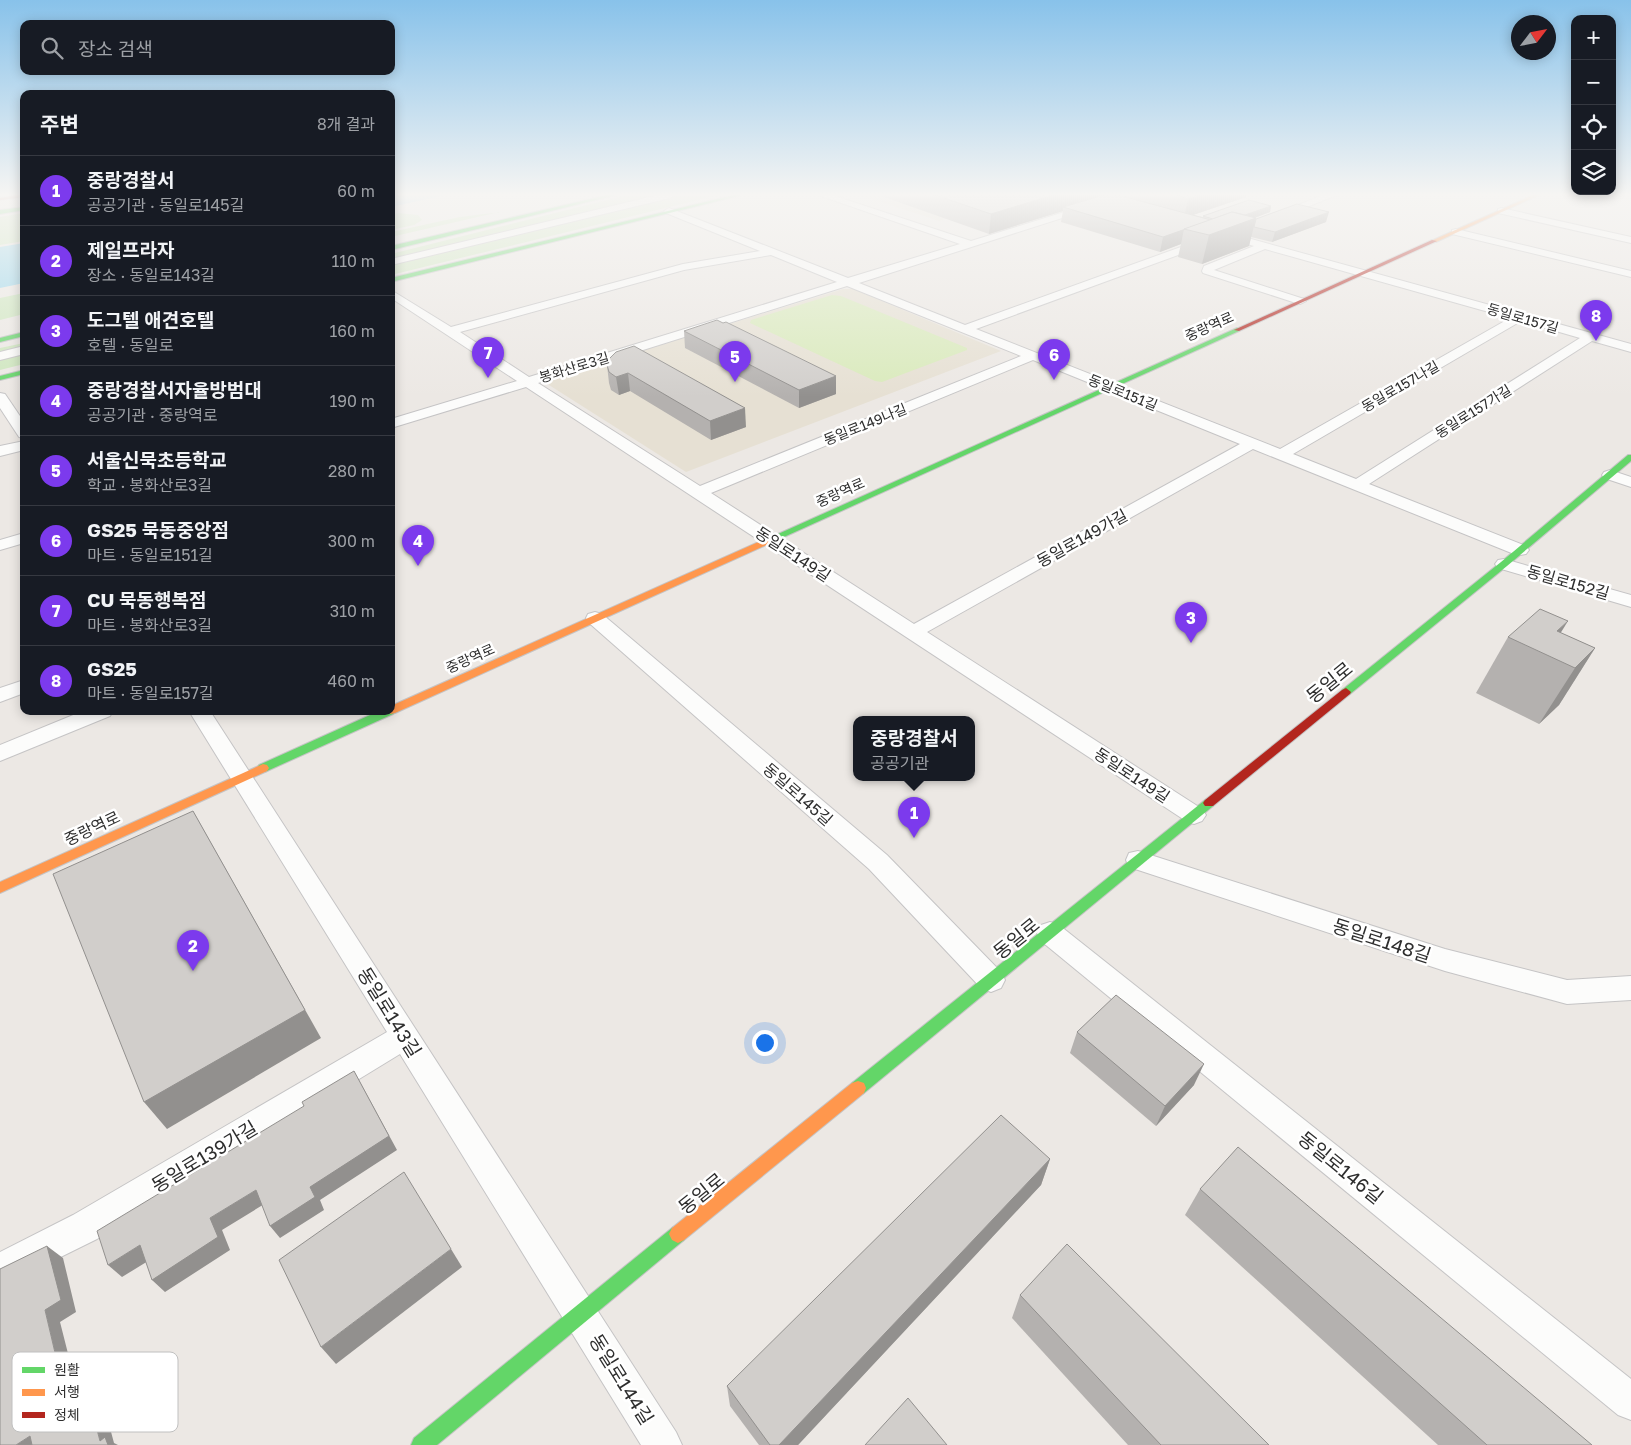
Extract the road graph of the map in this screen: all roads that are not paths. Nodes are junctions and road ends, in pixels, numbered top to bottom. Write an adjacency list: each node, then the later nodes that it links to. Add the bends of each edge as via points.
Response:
1 (462, 262): 12 (main road)
2 (706, 262): 18 (street)
3 (799, 262): 13 (street, 동일로151길)
4 (911, 262): 13 (street, 봉화산로3길)
5 (1146, 262): 17 (street)
6 (1222, 262): 15 (street, via 1207,270)
7 (1322, 262): 10 (street, 동일로157길)
8 (1389, 262): 10 (main road, 중랑역로)
9 (1583, 262): 11 (street)
10 (1363, 274): 15 (main road, 중랑역로); 16 (street, 동일로157길)
11 (1631, 274)
12 (395, 279)
13 (848, 282): 17 (street, 동일로151길); 28 (street, 봉화산로3길)
14 (395, 296): 18 (street, 동일로149길)
15 (1300, 301): 29 (main road, 중랑역로)
16 (1520, 317): 20 (street, 동일로157길); 36 (street, 동일로157나길)
17 (965, 329): 25 (street, 동일로151길)
18 (450, 331): 28 (street, 동일로149길)
19 (20, 335): 21 (main road)
20 (1590, 337): 22 (street, 동일로157길); 40 (street, 동일로157가길)
21 (0, 340)
22 (1631, 348)
23 (20, 351): 24 (street)
24 (0, 356)
25 (1032, 356): 29 (street, 동일로151길); 41 (street, 동일로149나길)
26 (20, 373): 27 (main road)
27 (0, 378)
28 (527, 382): 31 (street, 봉화산로3길); 41 (street, 동일로149길)
29 (1110, 387): 33 (street, 동일로151길); 43 (main road, 중랑역로)
30 (0, 397): 32 (street)
31 (395, 423)
32 (20, 428)
33 (1252, 443): 36 (street, 동일로151길); 49 (street, 동일로149가길)
34 (20, 446): 35 (street)
35 (0, 451)
36 (1281, 454): 40 (street, 동일로151길)
37 (1631, 457): 38 (main road, 동일로)
38 (1610, 475): 39 (street); 45 (main road, 동일로)
39 (1631, 482)
40 (1357, 485): 45 (street, 동일로151길)
41 (698, 493): 43 (street, 동일로149길)
42 (20, 539): 44 (street)
43 (771, 540): 48 (main road, 중랑역로); 49 (street, 동일로149길)
44 (0, 545)
45 (1520, 550): 46 (main road, 동일로)
46 (1504, 564): 47 (street, 동일로152길); 58 (main road, 동일로)
47 (1631, 600)
48 (595, 618): 52 (main road, 중랑역로); 62 (street, 동일로145길, via 878,862)
49 (912, 632): 58 (street, 동일로149길)
50 (20, 688): 51 (street)
51 (0, 695)
52 (395, 709)
53 (93, 715): 56 (street)
54 (202, 715): 57 (street, 동일로143길)
55 (381, 715): 57 (main road, 중랑역로)
56 (0, 753)
57 (241, 778): 60 (main road, 중랑역로); 64 (street, 동일로143길)
58 (1194, 815): 59 (main road, 동일로)
59 (1138, 860): 61 (main road, 동일로); 63 (street, 동일로148길, via 1445,960 1567,992)
60 (0, 888)
61 (1050, 933): 62 (main road, 동일로); 67 (street, 동일로146길)
62 (991, 980): 66 (main road, 동일로)
63 (1631, 988)
64 (405, 1036): 65 (street, 동일로139가길, via 85,1227); 66 (street, 동일로143길)
65 (0, 1270)
66 (580, 1313): 68 (main road, 동일로); 69 (street, 동일로144길)
67 (1631, 1402)
68 (421, 1445)
69 (663, 1445)

